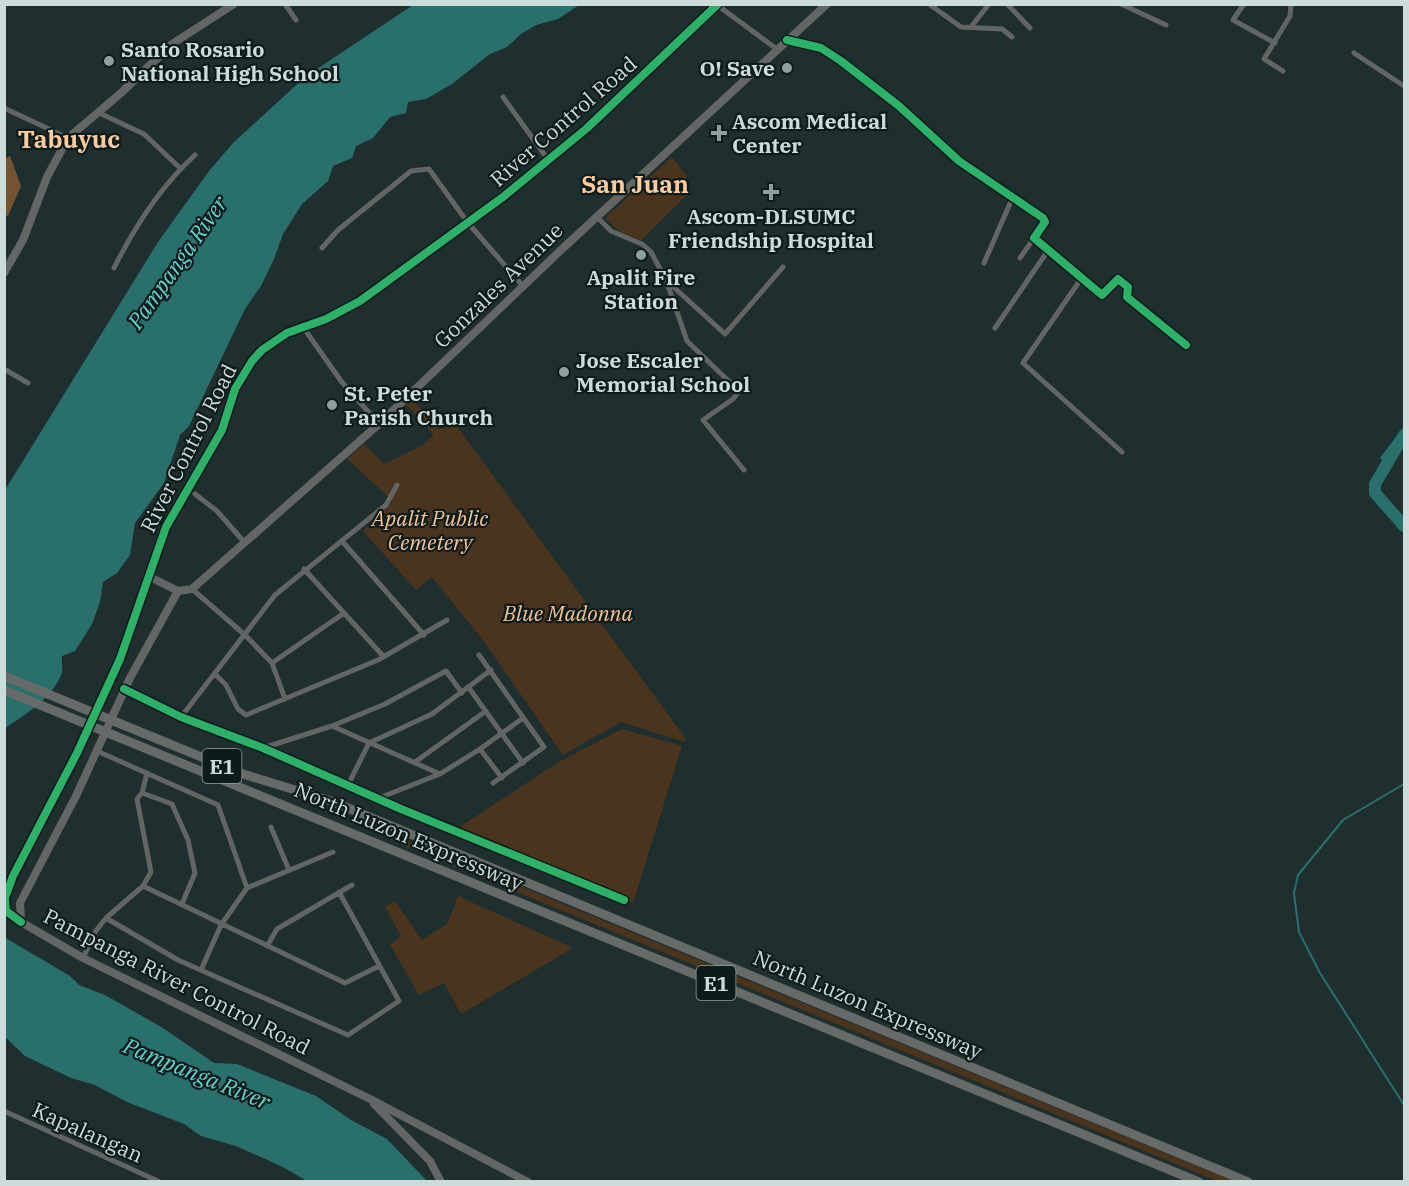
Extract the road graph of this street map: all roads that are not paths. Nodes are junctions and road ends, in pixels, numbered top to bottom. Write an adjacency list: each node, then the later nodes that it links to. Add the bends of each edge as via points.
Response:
1 (234, 4): 24 (street, via 172,44)
2 (285, 4): 11 (street)
3 (827, 4): 16 (street, Gonzales Avenue)
4 (929, 4): 13 (street, via 954,24)
5 (988, 4): 13 (street)
6 (1007, 4): 14 (street)
7 (1120, 4): 12 (street)
8 (1244, 4): 17 (street, via 1233,20)
9 (1291, 4): 17 (street, via 1290,16)
10 (718, 5): 18 (street); 27 (street, River Control Road)
11 (296, 20)
12 (1166, 25)
13 (972, 27): 15 (street, via 1002,29)
14 (1030, 28)
15 (1012, 37)
16 (787, 40): 18 (street, Gonzales Avenue); 29 (street, via 821,48 841,61 959,161)
17 (1275, 43): 20 (street, via 1264,59)
18 (778, 50): 30 (street, Gonzales Avenue)
19 (1354, 53): 21 (street)
20 (1283, 71)
21 (1404, 86)
22 (503, 97): 27 (street)
23 (4, 108): 25 (street)
24 (97, 112): 25 (street); 28 (street, via 144,134)
25 (68, 138): 39 (street, via 47,177 23,240)
26 (195, 155): 28 (street)
27 (549, 160): 31 (street, River Control Road)
28 (180, 168): 38 (street, via 130,236)
29 (1012, 199): 32 (street, via 1045,222); 36 (street)
30 (597, 217): 41 (street, via 611,231 651,252); 42 (street, Gonzales Avenue)
31 (468, 223): 33 (street, via 429,169 418,168 338,230); 42 (street); 43 (street, River Control Road, via 360,302)
32 (1034, 238): 34 (street); 35 (street)
33 (322, 248)
34 (1049, 249): 40 (street); 44 (street)
35 (1020, 258)
36 (984, 264)
37 (783, 267): 41 (street, via 725,334)
38 (114, 268)
39 (4, 273)
40 (1081, 279): 45 (street, via 1102,295 1118,279 1128,287 1128,297); 49 (street, via 1023,363)
41 (666, 280): 50 (street, via 687,341 739,391 704,420)
42 (523, 286): 48 (street, Gonzales Avenue)
43 (303, 327): 48 (street, via 341,381); 56 (street, River Control Road, via 262,350 243,374 222,430 166,527)
44 (995, 328)
45 (1186, 345)
46 (4, 369): 47 (street)
47 (28, 383)
48 (379, 424): 54 (street, Gonzales Avenue)
49 (1122, 452)
50 (744, 471)
51 (397, 485): 53 (street, via 386,505)
52 (195, 494): 54 (street, via 217,511)
53 (342, 541): 55 (street); 62 (street)
54 (245, 543): 57 (street, Gonzales Avenue)
55 (304, 569): 59 (street); 61 (street, via 275,595)
56 (148, 576): 58 (street); 102 (street, River Control Road, via 120,659 5,898 6,911)
57 (192, 589): 58 (street); 61 (street)
58 (178, 591): 70 (street, Pampanga River Control Road)
59 (344, 613): 64 (street); 65 (street)
60 (447, 620): 62 (street)
61 (245, 635): 65 (street); 67 (street)
62 (424, 635): 64 (street)
63 (479, 655): 66 (street)
64 (384, 657): 73 (street)
65 (272, 663): 73 (street)
66 (491, 670): 69 (street); 76 (street)
67 (215, 674): 73 (street, via 246,715); 75 (street)
68 (4, 675): 114 (highway, North Luzon Expressway / E1, bridge, via 243,774 331,801)
69 (469, 688): 72 (street); 74 (street)
70 (124, 689): 75 (street); 82 (street, Pampanga River Control Road)
71 (4, 690): 113 (highway, North Luzon Expressway / E1, bridge)
72 (462, 693): 77 (street, via 446,671 410,693); 79 (street, via 432,714)
73 (285, 699)
74 (486, 711): 78 (street); 83 (street)
75 (181, 717): 80 (street)
76 (523, 718): 78 (street); 84 (street, via 544,747)
77 (332, 726): 79 (street); 80 (street)
78 (502, 734): 81 (street); 84 (street)
79 (369, 742): 83 (street); 89 (street)
80 (263, 748): 89 (street)
81 (480, 749): 86 (street); 87 (street)
82 (97, 751): 85 (street); 102 (street, Pampanga River Control Road, via 24,893)
83 (415, 762): 86 (street)
84 (523, 763): 87 (street)
85 (147, 773): 90 (street); 97 (street, via 218,805)
86 (440, 774): 91 (street)
87 (502, 778): 88 (street)
88 (493, 783)
89 (348, 785): 91 (street)
90 (142, 793): 96 (street, via 137,800 151,870); 100 (street, via 172,804 188,840 195,873)
91 (379, 798): 99 (street)
92 (271, 827): 94 (street)
93 (333, 852): 94 (street)
94 (290, 870): 97 (street)
95 (352, 885): 98 (street)
96 (143, 886): 100 (street); 101 (street)
97 (246, 888): 103 (street)
98 (339, 892): 104 (street, via 277,929); 106 (street)
99 (624, 900)
100 (182, 904): 103 (street)
101 (106, 918): 105 (street); 107 (street)
102 (21, 922): 105 (street, Pampanga River Control Road)
103 (221, 925): 104 (street); 107 (street)
104 (267, 946): 106 (street, via 345,983)
105 (83, 958): 108 (street, Pampanga River Control Road)
106 (379, 966): 107 (street, via 399,1003 344,1035)
107 (201, 970)
108 (370, 1099): 111 (street, via 425,1155); 112 (street, Pampanga River Control Road)
109 (4, 1111): 110 (street, Kapalangan)
110 (160, 1182)
111 (441, 1182)
112 (528, 1182)
113 (1199, 1182)
114 (1248, 1182)

